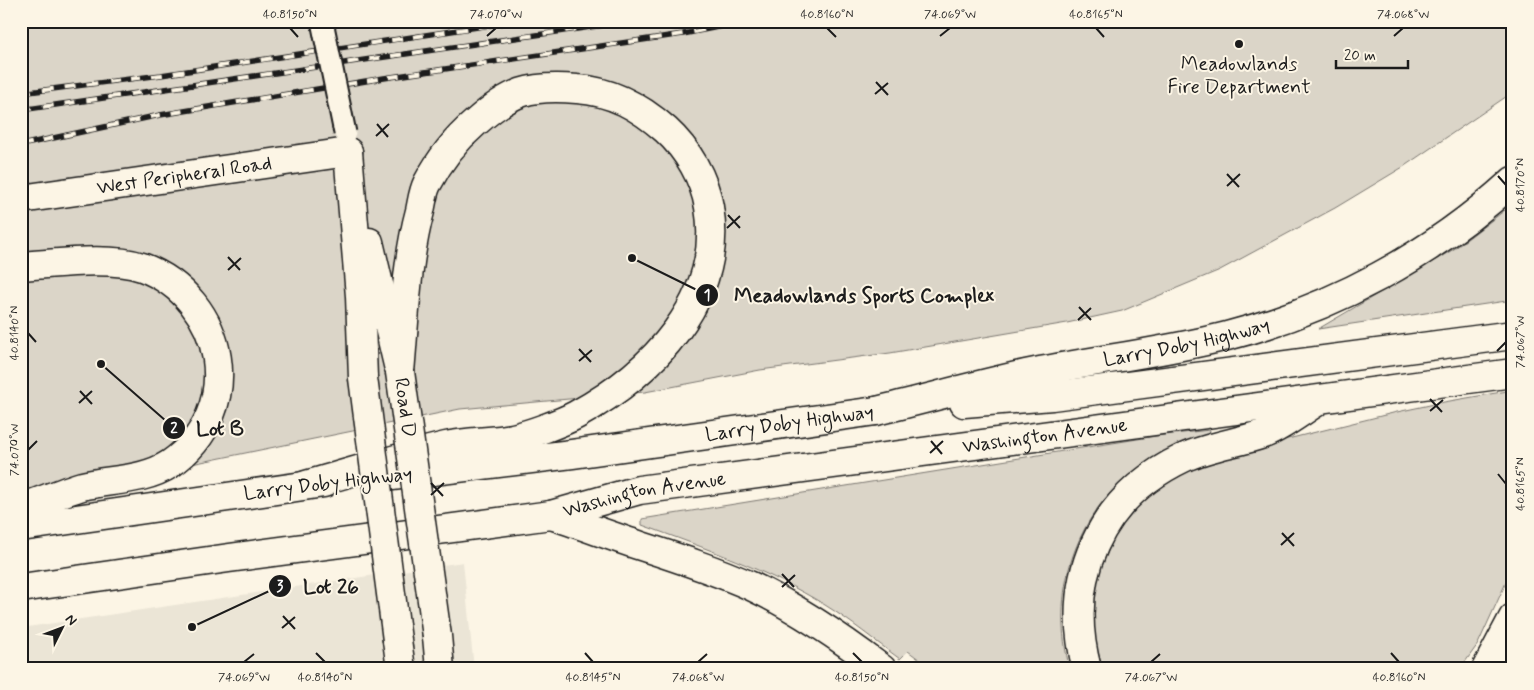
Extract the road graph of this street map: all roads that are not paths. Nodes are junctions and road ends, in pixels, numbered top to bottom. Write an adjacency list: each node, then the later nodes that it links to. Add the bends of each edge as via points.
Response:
1 (322, 21): 2 (street, Road D, bridge)
2 (346, 142): 4 (main road, West Peripheral Road); 7 (main road, Road D); 17 (main road, bridge, via 360,296 363,378)
3 (1513, 181): 10 (main road, Larry Doby Highway, via 1468,219 1408,261 1369,283 1298,313 1211,340 1027,374)
4 (21, 199)
5 (21, 266): 12 (main road, via 111,261 155,273 194,305 212,338 219,372 218,390 207,423 189,447 168,465 126,479 82,486)
6 (1513, 335): 10 (main road, Washington Avenue, via 1052,396)
7 (400, 372): 11 (main road, via 413,235 426,187 446,152 494,106 523,90 556,87 594,90 611,94 646,113 685,150 708,200 711,232 708,266 688,313 647,365 574,416 515,438 449,445); 18 (main road, Road D, bridge)
8 (1513, 373): 9 (main road, Washington Avenue)
9 (1324, 398): 13 (main road, Washington Avenue, via 639,490); 20 (main road, via 1265,434 1185,457 1150,477 1121,502 1101,531 1082,582 1080,638)
10 (876, 411): 11 (main road, Larry Doby Highway, via 451,470)
11 (306, 485): 14 (main road, Larry Doby Highway)
12 (21, 508)
13 (551, 515): 15 (main road); 19 (main road, via 679,557 752,587 828,631)
14 (21, 528)
15 (21, 588)
16 (1513, 618): 21 (main road)
17 (401, 669)
18 (440, 669)
19 (882, 669)
20 (1087, 669)
21 (1486, 669)

